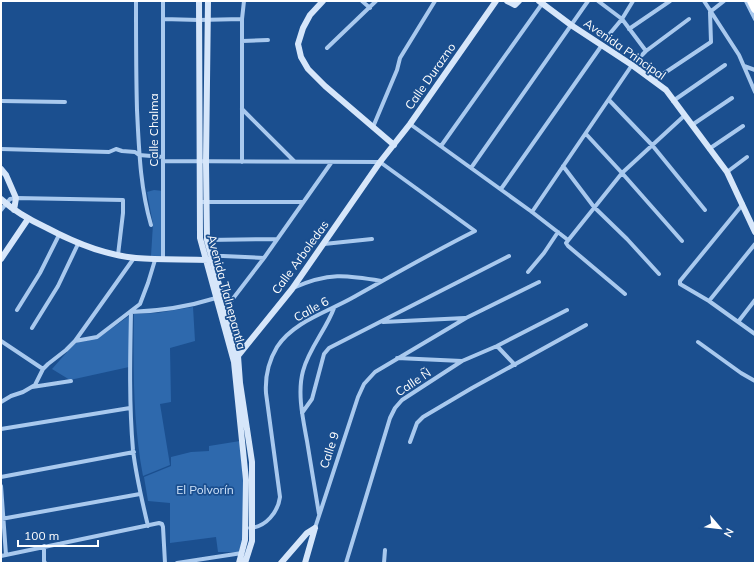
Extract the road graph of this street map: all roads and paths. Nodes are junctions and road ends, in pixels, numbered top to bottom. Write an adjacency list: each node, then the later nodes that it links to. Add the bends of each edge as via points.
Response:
1 (136, 1): 63 (street)
2 (163, 1): 25 (street, Calle Chalma)
3 (199, 1): 30 (street, Avenida Tlalnepantla)
4 (208, 1): 31 (street, Avenida Tlalnepantla)
5 (323, 1): 55 (street, via 310,15 303,28 298,44 301,57 308,69)
6 (362, 1): 22 (street)
7 (376, 1): 22 (street)
8 (435, 1): 55 (street, via 400,58)
9 (496, 1): 53 (street, Calle Durazno)
10 (507, 1): 21 (street)
11 (588, 1): 32 (street)
12 (598, 1): 27 (street)
13 (632, 1): 27 (street)
14 (670, 1): 33 (street)
15 (704, 1): 24 (street)
16 (724, 1): 24 (street)
17 (746, 1): 29 (street)
18 (751, 1): 23 (highway)
19 (244, 2): 26 (street)
20 (542, 2): 32 (street, Avenida Principal); 60 (street)
21 (517, 3)
22 (370, 8): 38 (street)
23 (755, 9)
24 (710, 12): 42 (street); 44 (street, via 711,42)
25 (163, 18): 30 (street); 65 (street, Calle Chalma)
26 (242, 19): 31 (street); 35 (street)
27 (622, 19): 33 (street); 34 (street)
28 (689, 19): 39 (street)
29 (755, 19)
30 (199, 20): 31 (street); 67 (street, Avenida Tlalnepantla)
31 (208, 20): 67 (street, Avenida Tlalnepantla)
32 (572, 25): 37 (street, Avenida Principal); 72 (street)
33 (630, 29): 39 (street)
34 (607, 37)
35 (242, 40): 36 (street); 51 (street)
36 (268, 40)
37 (602, 44): 40 (street, Avenida Principal); 76 (street)
38 (328, 48)
39 (646, 51): 40 (street)
40 (632, 65): 44 (street, Avenida Principal); 47 (street)
41 (725, 65): 49 (street)
42 (744, 66): 43 (street); 45 (street)
43 (755, 70)
44 (654, 80): 49 (street, Avenida Principal, via 666,90)
45 (755, 92)
46 (732, 98): 54 (street)
47 (609, 100): 57 (street); 58 (street)
48 (1, 101): 50 (street)
49 (673, 101): 52 (street, Avenida Principal)
50 (65, 102)
51 (242, 109): 66 (street); 68 (street)
52 (684, 116): 54 (street, Avenida Principal); 58 (street)
53 (410, 124): 59 (street, Calle Durazno); 60 (street)
54 (692, 125): 62 (street, Avenida Principal)
55 (373, 126): 59 (street)
56 (743, 126): 62 (street)
57 (586, 134): 71 (street); 75 (street)
58 (652, 144): 75 (street); 86 (street)
59 (394, 145): 69 (street, Calle Durazno)
60 (440, 146): 72 (street)
61 (1, 149): 63 (street, via 109,152 116,149)
62 (709, 149): 74 (street, Avenida Principal)
63 (139, 155): 65 (street); 89 (street)
64 (747, 157): 74 (street)
65 (163, 159): 67 (street); 106 (street, Calle Chalma)
66 (294, 161): 68 (street); 70 (street)
67 (203, 162): 68 (street); 79 (street, Avenida Tlalnepantla); 80 (street, Avenida Tlalnepantla)
68 (242, 162)
69 (380, 162): 70 (street); 99 (street, Calle Arboledas); 112 (street, Calle 6, via 475,231)
70 (331, 163): 81 (street)
71 (563, 166): 83 (street); 87 (street)
72 (471, 168): 76 (street)
73 (1, 169): 77 (street)
74 (727, 172): 82 (street, Avenida Principal)
75 (622, 173): 83 (street); 97 (street)
76 (501, 189): 87 (street)
77 (16, 198): 78 (street); 85 (street); 101 (street, via 122,200)
78 (3, 201): 84 (street); 85 (street)
79 (199, 202): 80 (street); 108 (street, Avenida Tlalnepantla, via 200,238)
80 (206, 202): 81 (street); 95 (street, Avenida Tlalnepantla)
81 (303, 202): 93 (street)
82 (743, 204): 91 (street, Avenida Principal); 118 (street, via 680,281 680,284)
83 (594, 207): 96 (street); 111 (street)
84 (1, 210)
85 (14, 210): 88 (street)
86 (705, 210)
87 (532, 212): 90 (street)
88 (28, 219): 92 (street); 105 (street)
89 (151, 225)
90 (558, 232): 96 (street); 110 (street)
91 (755, 232)
92 (60, 235): 98 (street); 121 (street)
93 (277, 239): 95 (street); 104 (street)
94 (372, 239): 99 (street)
95 (207, 240): 109 (street, Avenida Tlalnepantla)
96 (567, 241): 115 (street, via 568,246)
97 (682, 242)
98 (78, 244): 101 (street); 128 (street, via 58,286)
99 (324, 244): 114 (street, Calle Arboledas)
100 (755, 244): 118 (street)
101 (118, 255): 103 (street)
102 (509, 256): 125 (street)
103 (134, 258): 107 (street); 131 (street)
104 (264, 258): 109 (street, via 213,256); 120 (street)
105 (1, 259)
106 (163, 259): 107 (street); 108 (street)
107 (155, 260): 123 (street, via 142,300)
108 (205, 260): 109 (street); 116 (street, Avenida Tlalnepantla)
109 (212, 261): 120 (street, Avenida Tlalnepantla)
110 (528, 272)
111 (659, 274)
112 (383, 281): 114 (street, via 334,276 317,278); 119 (street, Calle 6)
113 (539, 282): 124 (street, Calle 9)
114 (292, 288): 135 (street, Calle Arboledas)
115 (625, 294)
116 (216, 298): 123 (street, via 157,311); 135 (street, Avenida Tlalnepantla)
117 (755, 300): 126 (street)
118 (709, 301): 126 (street)
119 (334, 308): 144 (street, via 303,370 300,388); 154 (street, Calle 6, via 289,333 277,347 269,364 266,394 280,498 279,506 264,524)
120 (226, 309): 135 (street, Avenida Tlalnepantla)
121 (17, 310)
122 (567, 310): 133 (street, Calle Ñ)
123 (131, 312): 131 (street, via 97,337); 143 (street)
124 (466, 318): 125 (street); 134 (street, Calle 9)
125 (381, 322): 144 (street, via 329,348 324,354 312,399)
126 (738, 322): 129 (street)
127 (586, 325): 137 (street)
128 (32, 328)
129 (755, 334)
130 (1, 341): 138 (street)
131 (75, 341): 138 (street)
132 (698, 342): 140 (street)
133 (497, 346): 136 (street, Calle Ñ); 137 (street)
134 (397, 358): 136 (street); 151 (street, Calle 9, via 369,378 360,391)
135 (236, 359): 154 (street, Avenida Tlalnepantla, via 235,382 245,462)
136 (462, 361): 167 (street, Calle Ñ, via 402,400 395,408)
137 (515, 365): 146 (street, via 423,417 417,423)
138 (43, 369): 141 (street)
139 (71, 380): 141 (street)
140 (755, 381)
141 (32, 387): 142 (street)
142 (1, 402)
143 (130, 408): 145 (street); 147 (street)
144 (302, 413): 151 (street)
145 (1, 429)
146 (410, 442)
147 (134, 452): 148 (street); 150 (street)
148 (1, 477)
149 (1, 486): 152 (street)
150 (140, 494): 152 (street); 153 (street)
151 (319, 516): 155 (street, Calle 9)
152 (2, 519): 159 (street)
153 (148, 526): 156 (street); 161 (street, via 162,524)
154 (249, 528): 158 (street, Avenida Tlalnepantla, via 245,540)
155 (315, 528): 165 (street, via 307,533); 166 (street, Calle 9)
156 (44, 546): 159 (street); 160 (street)
157 (385, 550): 168 (street)
158 (245, 553): 162 (street); 163 (street, Avenida Tlalnepantla); 164 (street, Avenida Tlalnepantla)
159 (3, 555)
160 (45, 563)
161 (166, 563)
162 (177, 563)
163 (239, 563)
164 (245, 563)
165 (281, 563)
166 (305, 563)
167 (347, 563)
168 (384, 563)

